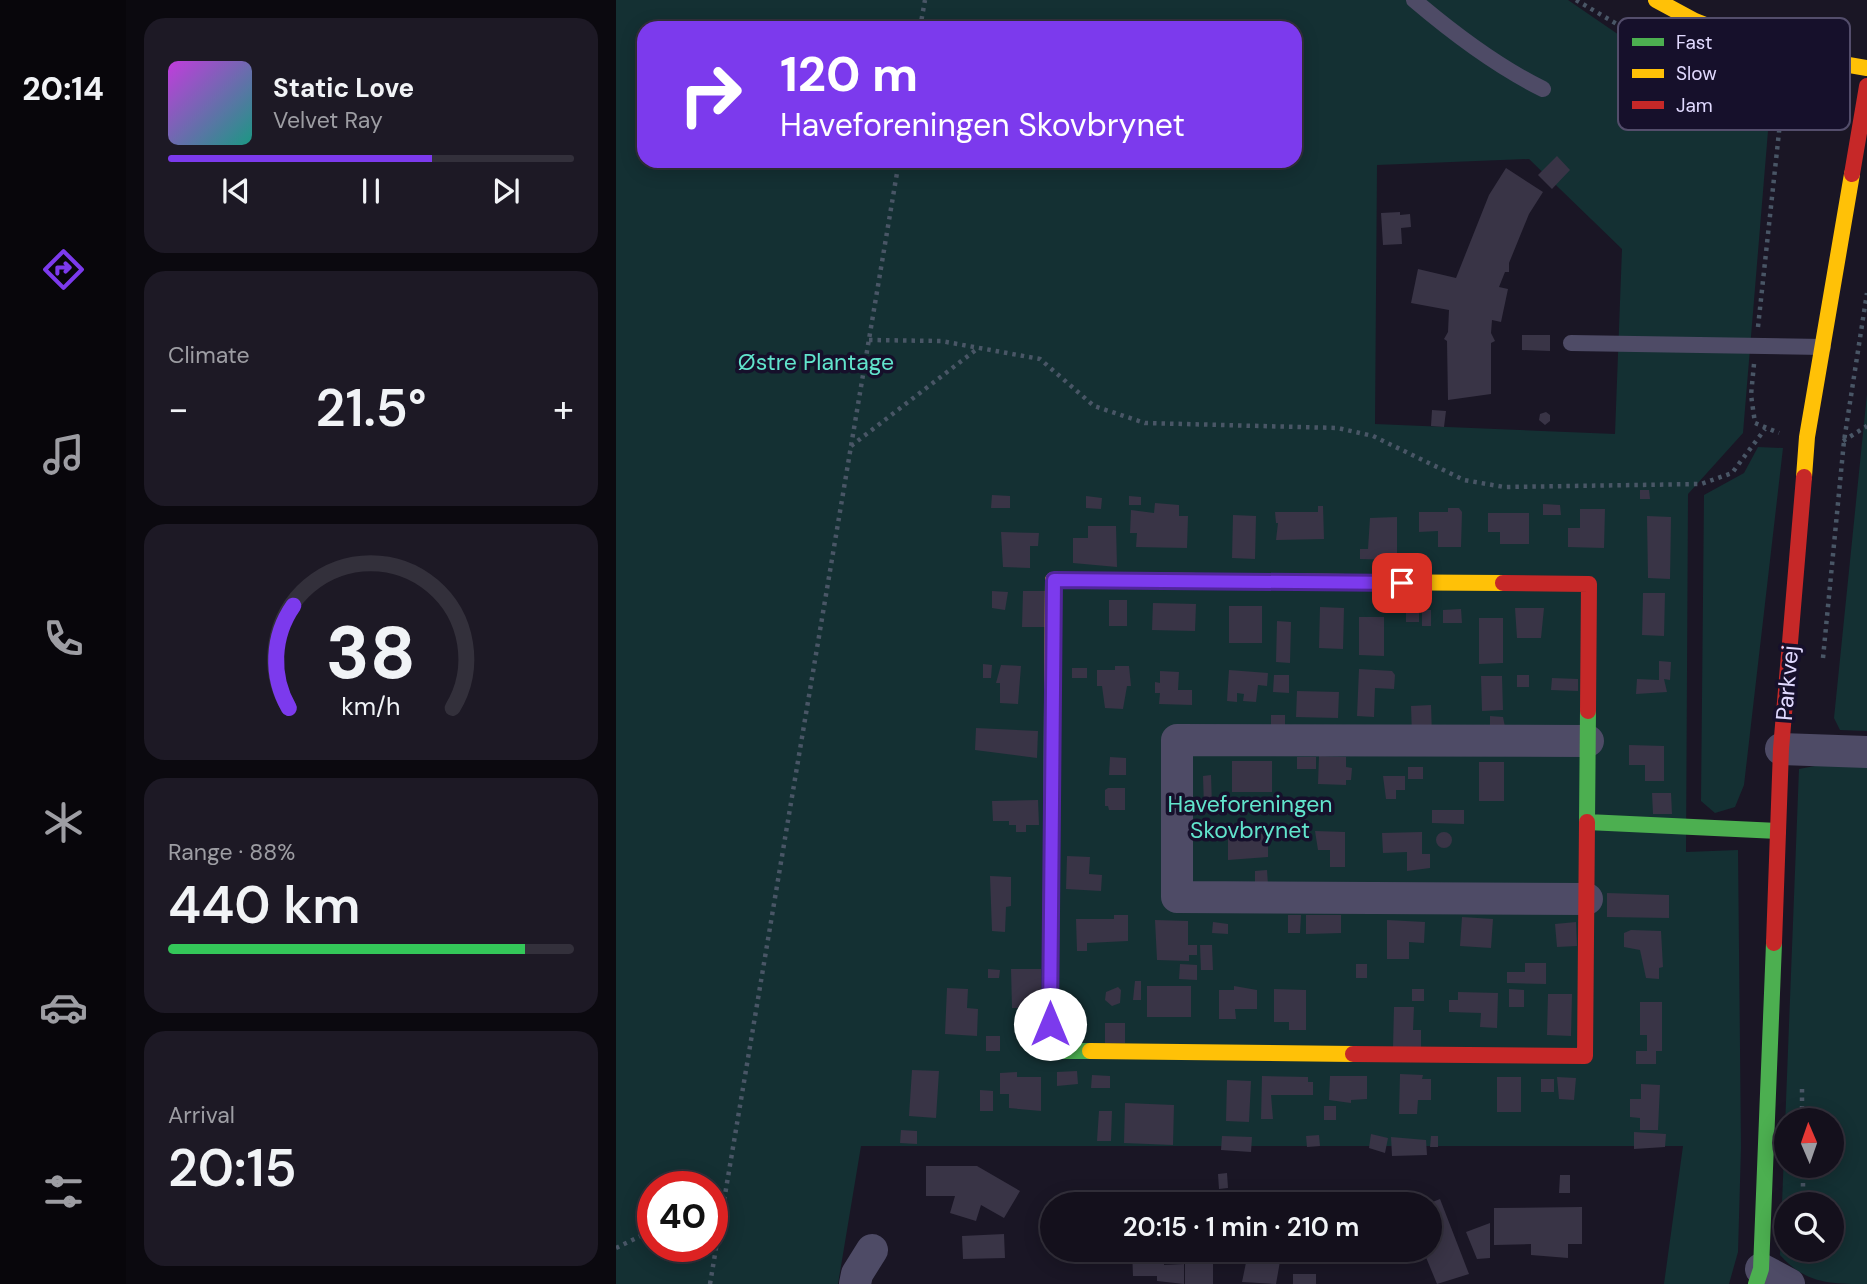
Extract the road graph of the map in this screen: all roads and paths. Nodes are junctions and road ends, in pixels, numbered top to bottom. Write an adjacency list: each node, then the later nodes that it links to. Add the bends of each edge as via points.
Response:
1 (925, 0): 5 (path)
2 (1414, 0): 7 (lane, via 1448,29)
3 (1656, 0): 4 (street)
4 (1689, 18)
5 (921, 21)
6 (1867, 86): 14 (street, Parkvej)
7 (1543, 89)
8 (1779, 130): 13 (path)
9 (898, 168): 11 (path)
10 (1867, 293): 19 (path)
11 (869, 340): 15 (path, via 941,341); 20 (path)
12 (1571, 343): 13 (lane)
13 (1756, 346): 14 (lane); 17 (path, via 1751,395 1755,423)
14 (1823, 347): 18 (street, Parkvej)
15 (978, 348): 17 (path, via 1040,359 1094,406 1145,423 1338,428 1373,436 1464,480 1504,487 1702,484 1732,473); 20 (path)
16 (1867, 426): 19 (path)
17 (1765, 429): 18 (path)
18 (1807, 437): 19 (path); 23 (street, Parkvej)
19 (1844, 441): 21 (path)
20 (851, 446): 30 (path)
21 (1822, 670)
22 (1588, 741): 25 (street); 27 (street, via 1177,740 1177,897); 27 (street, via 1589,584 1054,580 1050,1051 1585,1056)
23 (1782, 749): 24 (street); 26 (street, Parkvej)
24 (1867, 752)
25 (1587, 822): 26 (street); 27 (street)
26 (1778, 831): 35 (street, Parkvej)
27 (1587, 899)
28 (1802, 1081): 29 (path)
29 (1802, 1108)
30 (726, 1171)
31 (637, 1238): 32 (path)
32 (616, 1248)
33 (872, 1250): 37 (street)
34 (713, 1262): 36 (path)
35 (1758, 1276): 38 (street)
36 (710, 1284)
37 (855, 1284)
38 (1789, 1284)

